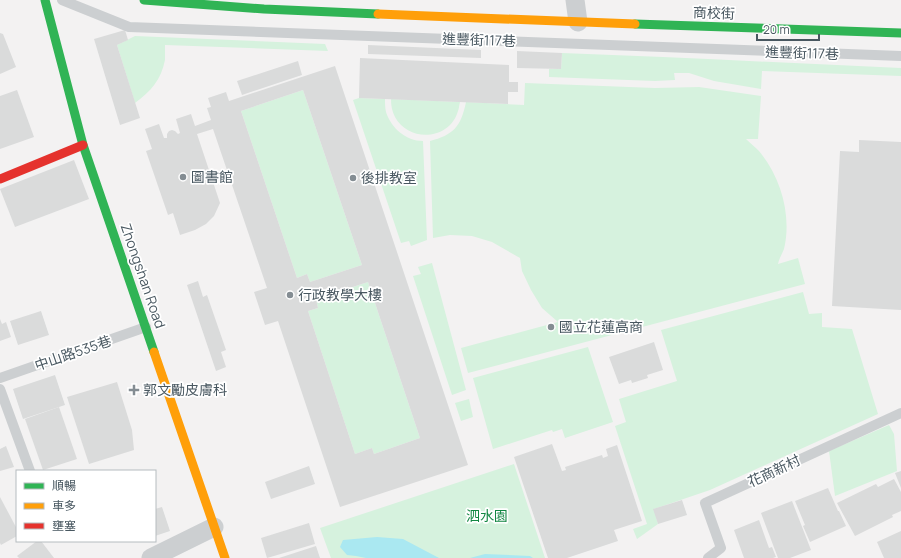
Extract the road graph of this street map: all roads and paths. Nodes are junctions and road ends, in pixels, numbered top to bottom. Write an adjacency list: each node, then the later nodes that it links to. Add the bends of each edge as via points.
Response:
1 (45, 0): 9 (street, Zhongshan Road)
2 (62, 0): 8 (lane, 進豐街117巷, via 129,27)
3 (144, 0): 5 (street, 商校街)
4 (575, 0): 6 (street)
5 (264, 5): 6 (street, 商校街)
6 (578, 22): 7 (street, 商校街)
7 (901, 33)
8 (901, 56)
9 (83, 145): 10 (street); 11 (street, Zhongshan Road)
10 (0, 179)
11 (146, 328): 12 (lane, 中山路535巷); 16 (street, Zhongshan Road)
12 (0, 378)
13 (0, 389): 15 (lane)
14 (901, 413): 19 (lane, 花商新村, via 706,503 721,548)
15 (30, 470)
16 (214, 527): 17 (street); 18 (street, Zhongshan Road)
17 (151, 558)
18 (225, 558)
19 (708, 558)

